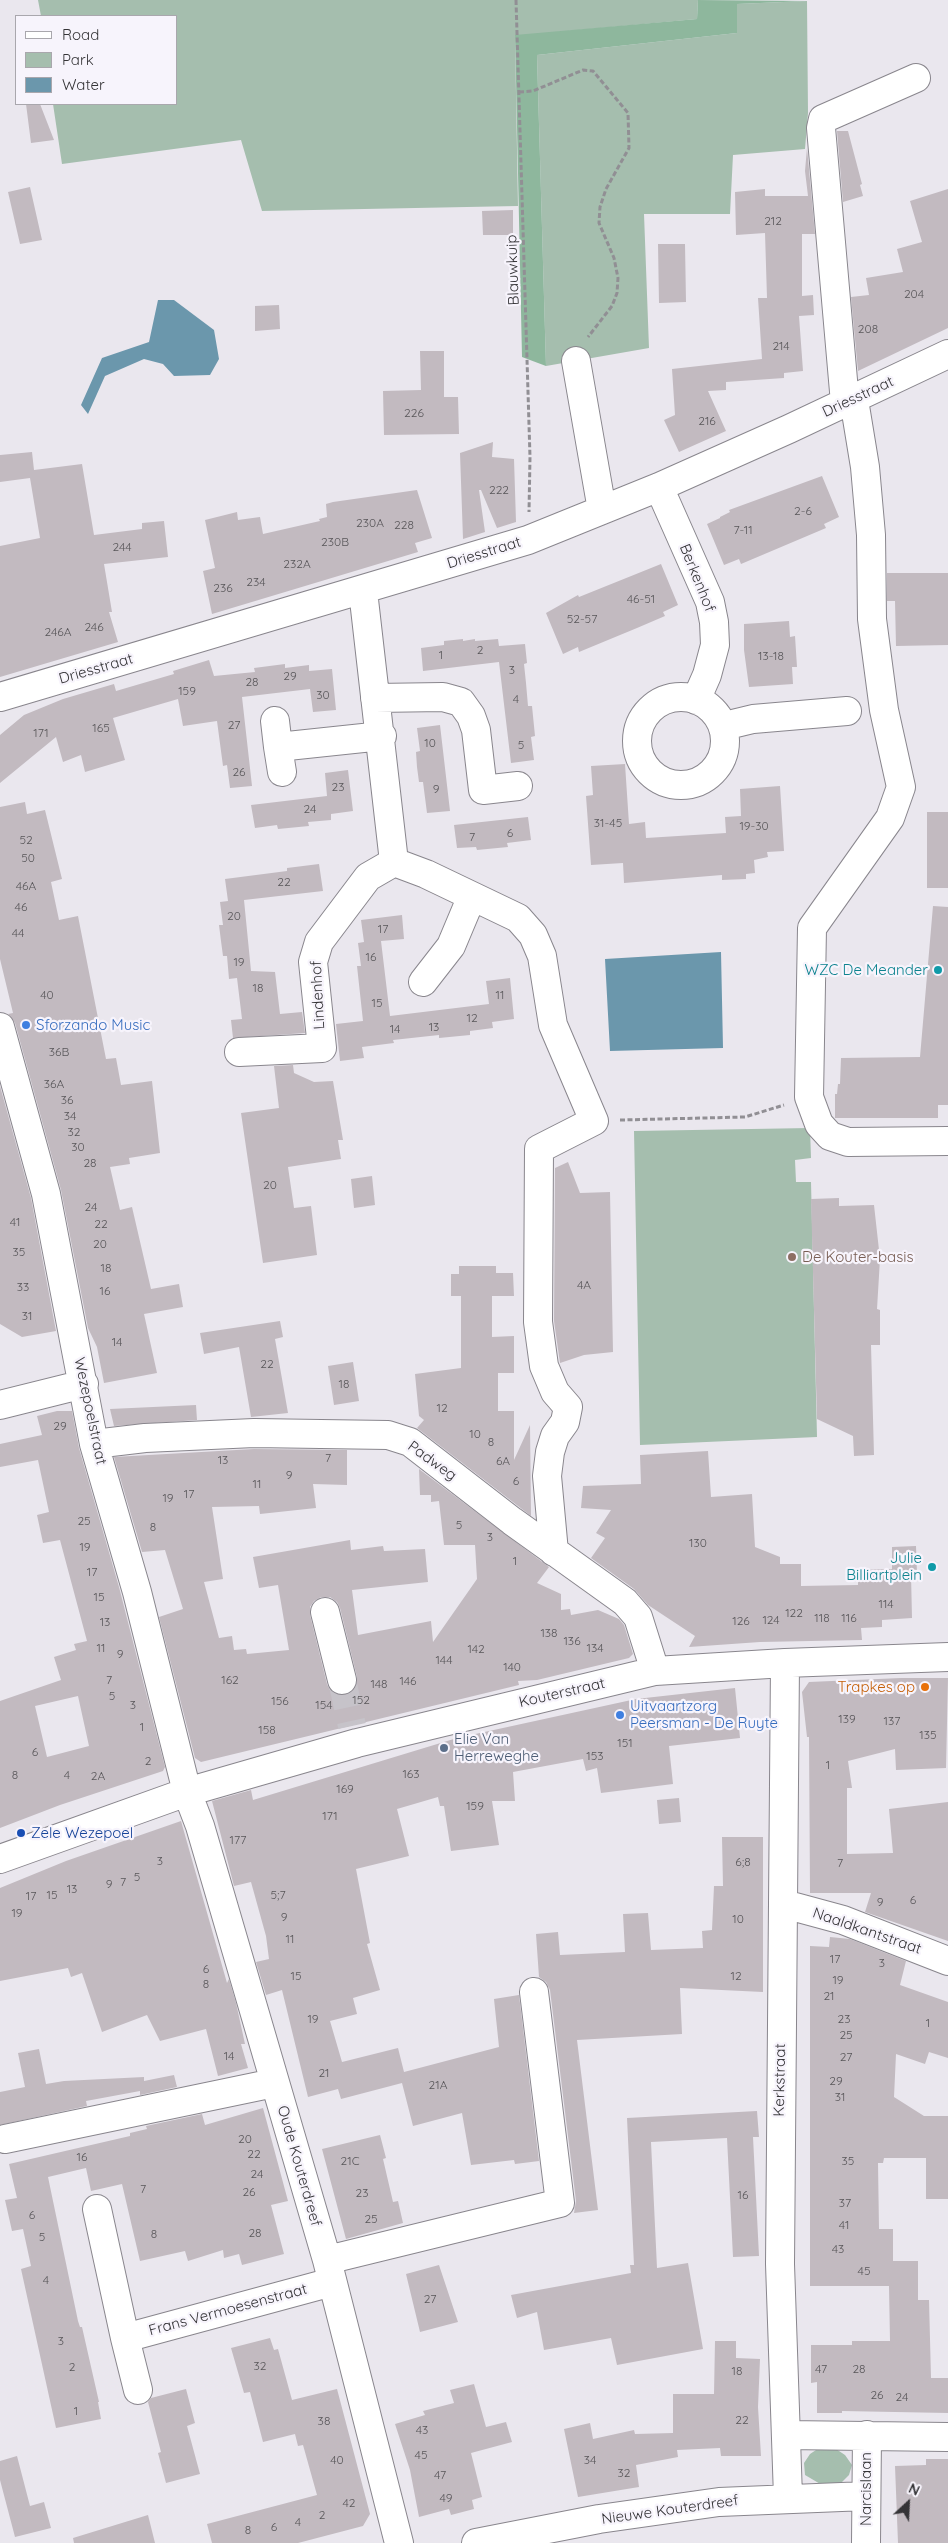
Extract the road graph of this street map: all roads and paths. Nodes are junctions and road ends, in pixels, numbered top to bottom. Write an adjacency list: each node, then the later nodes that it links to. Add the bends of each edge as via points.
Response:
1 (516, 0): 3 (path, Blauwkuip)
2 (916, 78): 6 (street, via 823,118 821,128)
3 (518, 92): 5 (path, via 533,91 583,70 593,71 628,113 629,148 606,189 599,223 614,258 617,293 612,306 578,352); 9 (path, Blauwkuip, via 530,457)
4 (948, 354): 6 (street, Driesstraat)
5 (576, 361): 8 (street)
6 (850, 402): 7 (street, Driesstraat); 24 (street, via 865,466 871,535 872,619 884,710 901,787 890,818 812,928)
7 (659, 487): 8 (street, Driesstraat); 13 (street, Berkenhof, via 710,602 714,622 715,645)
8 (602, 510): 9 (street, Driesstraat)
9 (528, 540): 10 (street, Driesstraat)
10 (363, 591): 11 (street, Driesstraat); 12 (street)
11 (0, 697)
12 (375, 698): 17 (street); 18 (street, via 443,697 461,702 476,730 473,791)
13 (696, 700): 16 (street, via 712,710); 16 (street, via 670,697 649,710 641,721 637,735 640,760 654,777 688,784 705,777 719,761 724,749)
14 (847, 712): 16 (street, via 753,719)
15 (275, 721): 17 (street, via 280,759)
16 (724, 726)
17 (382, 736): 19 (street)
18 (518, 786)
19 (394, 862): 20 (street); 23 (street, Lindenhof, via 368,877 319,942 313,962 322,1048)
20 (472, 896): 21 (street, via 451,946); 25 (street, via 518,918 533,935 542,956 553,1025)
21 (423, 982)
22 (1, 1037): 27 (street, Wezepoelstraat, via 46,1194)
23 (240, 1052)
24 (809, 1097): 25 (path, via 745,1117); 26 (street, via 818,1124 830,1136 848,1142)
25 (594, 1121): 30 (street, via 540,1149 538,1322 544,1366 555,1392 568,1407 565,1422 554,1436 549,1460)
26 (948, 1141)
27 (84, 1384): 28 (street); 29 (street, Wezepoelstraat)
28 (0, 1405)
29 (94, 1444): 30 (street, Padweg, via 254,1433 388,1435 410,1442); 36 (street, Wezepoelstraat, via 137,1592)
30 (554, 1552): 34 (street, Padweg, via 625,1602 638,1617)
31 (325, 1612): 35 (street)
32 (948, 1657): 33 (street, Kouterstraat)
33 (786, 1663): 34 (street, Kouterstraat); 38 (street, Kerkstraat)
34 (655, 1671): 36 (street, Kouterstraat, via 354,1734)
35 (342, 1680)
36 (187, 1792): 37 (street, Kouterstraat); 41 (street, Oude Kouterdreef, via 200,1826)
37 (0, 1859)
38 (784, 1904): 39 (street, Naaldkantstraat, via 843,1920); 47 (street, Kerkstraat, via 779,2112)
39 (948, 1961)
40 (534, 1992): 44 (street, Frans Vermoesenstraat, via 560,2203)
41 (274, 2082): 42 (street); 44 (street, Oude Kouterdreef)
42 (5, 2139)
43 (97, 2209): 45 (street)
44 (329, 2271): 45 (street, Frans Vermoesenstraat); 52 (street, Oude Kouterdreef)
45 (124, 2338): 46 (street)
46 (138, 2390)
47 (786, 2435): 48 (street); 51 (street, Kerkstraat)
48 (867, 2435): 49 (street); 50 (street, Narcislaan)
49 (948, 2437)
50 (866, 2496): 51 (street, Nieuwe Kouterdreef); 54 (street, Narcislaan)
51 (788, 2497): 53 (street, Nieuwe Kouterdreef, via 719,2502 599,2519)
52 (393, 2542)
53 (476, 2543)
54 (866, 2543)

